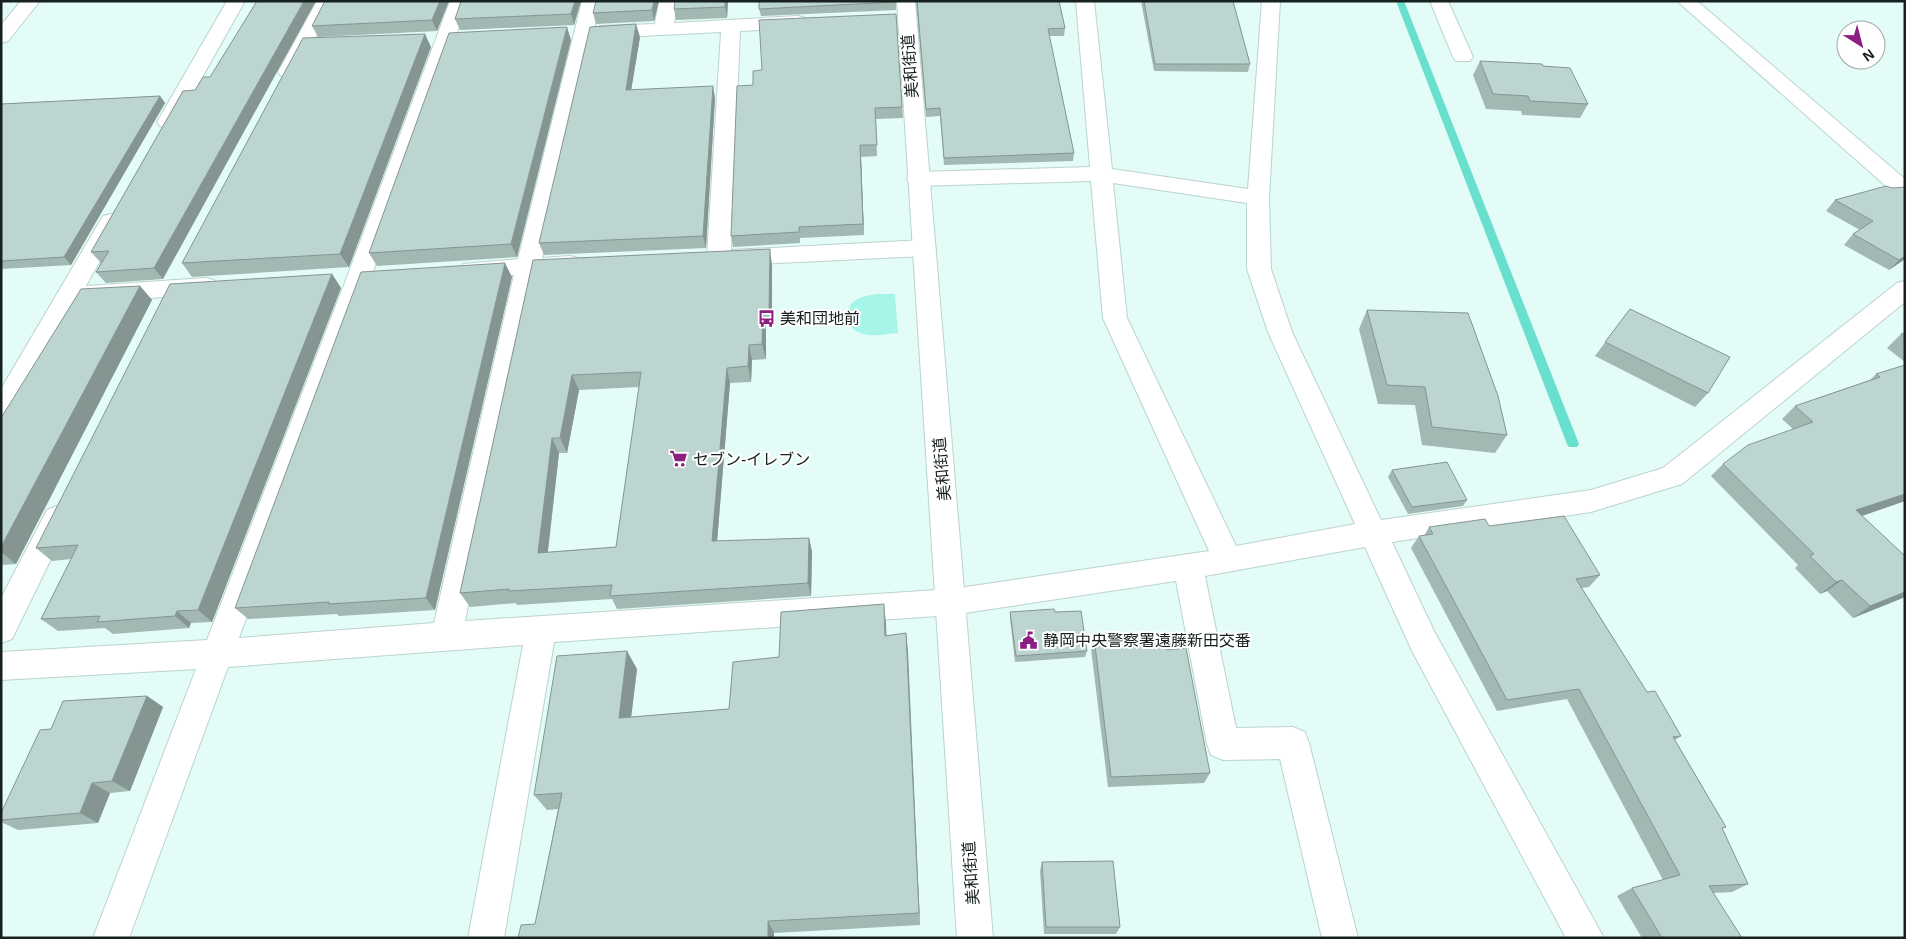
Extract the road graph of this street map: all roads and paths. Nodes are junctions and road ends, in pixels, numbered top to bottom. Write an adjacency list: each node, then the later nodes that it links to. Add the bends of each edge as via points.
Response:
1 (31, 1): 16 (street)
2 (236, 1): 19 (street)
3 (326, 1): 18 (street, via 312,44)
4 (459, 1): 43 (street)
5 (591, 1): 15 (street)
6 (668, 1): 14 (street)
7 (1085, 1): 20 (street)
8 (1271, 1): 23 (street)
9 (1439, 1): 17 (street)
10 (1686, 1): 22 (street)
11 (899, 12): 21 (street, 美和街道)
12 (818, 21): 13 (street)
13 (731, 26): 14 (street); 25 (street, via 709,258)
14 (664, 29): 15 (street)
15 (573, 34): 27 (street)
16 (1, 37)
17 (1464, 57)
18 (279, 88)
19 (157, 139)
20 (1101, 174): 21 (street); 23 (street); 37 (street, via 1115,318)
21 (918, 179): 25 (street, 美和街道)
22 (1905, 191)
23 (1258, 198): 36 (street, via 1259,269 1280,332)
24 (123, 200): 32 (street)
25 (924, 248): 39 (street, 美和街道)
26 (595, 263): 27 (street)
27 (528, 266): 28 (street); 42 (street)
28 (449, 271)
29 (177, 279): 30 (street); 32 (street); 33 (street)
30 (231, 284)
31 (1905, 289): 36 (street, via 1672,476 1591,501)
32 (69, 295): 34 (street)
33 (159, 314)
34 (1, 413)
35 (67, 498): 40 (street)
36 (1374, 533): 37 (street); 49 (street, via 1423,641)
37 (1228, 559): 38 (street)
38 (1188, 567): 39 (street); 48 (street, via 1223,744 1293,743)
39 (952, 602): 41 (street); 47 (street, 美和街道)
40 (1, 629)
41 (541, 629): 42 (street); 46 (street)
42 (446, 636): 43 (street)
43 (217, 654): 44 (street); 45 (street)
44 (1, 666)
45 (111, 938)
46 (486, 938)
47 (975, 938)
48 (1340, 938)
49 (1586, 938)

